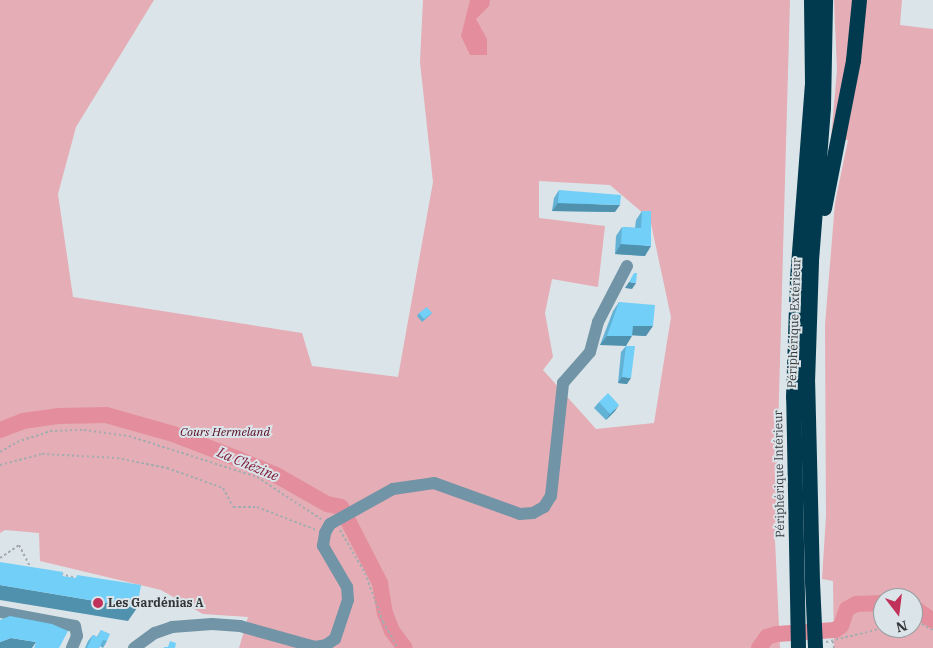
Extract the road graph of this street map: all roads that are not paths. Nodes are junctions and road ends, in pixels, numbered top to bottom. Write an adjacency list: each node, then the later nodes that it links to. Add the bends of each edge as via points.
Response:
1 (803, 0): 5 (highway)
2 (811, 0): 5 (highway, Périphérique Intérieur)
3 (825, 0): 6 (highway, Périphérique Extérieur, via 823,107)
4 (858, 0): 6 (highway, via 853,60 823,213)
5 (812, 16): 11 (highway, Périphérique Intérieur, via 812,82 794,330)
6 (814, 220): 12 (highway, Périphérique Extérieur, bridge, via 806,401)
7 (626, 266): 10 (street, via 618,278 609,306 598,322 590,352 563,383 551,496 544,507 533,513 514,513 434,484 393,489 330,526 323,546 346,587 348,600 334,638 326,645 315,647 240,626 212,624 172,627 155,633)
8 (0, 612): 9 (street, via 74,626 77,636)
9 (72, 648)
10 (134, 648)
11 (798, 648)
12 (815, 648)

